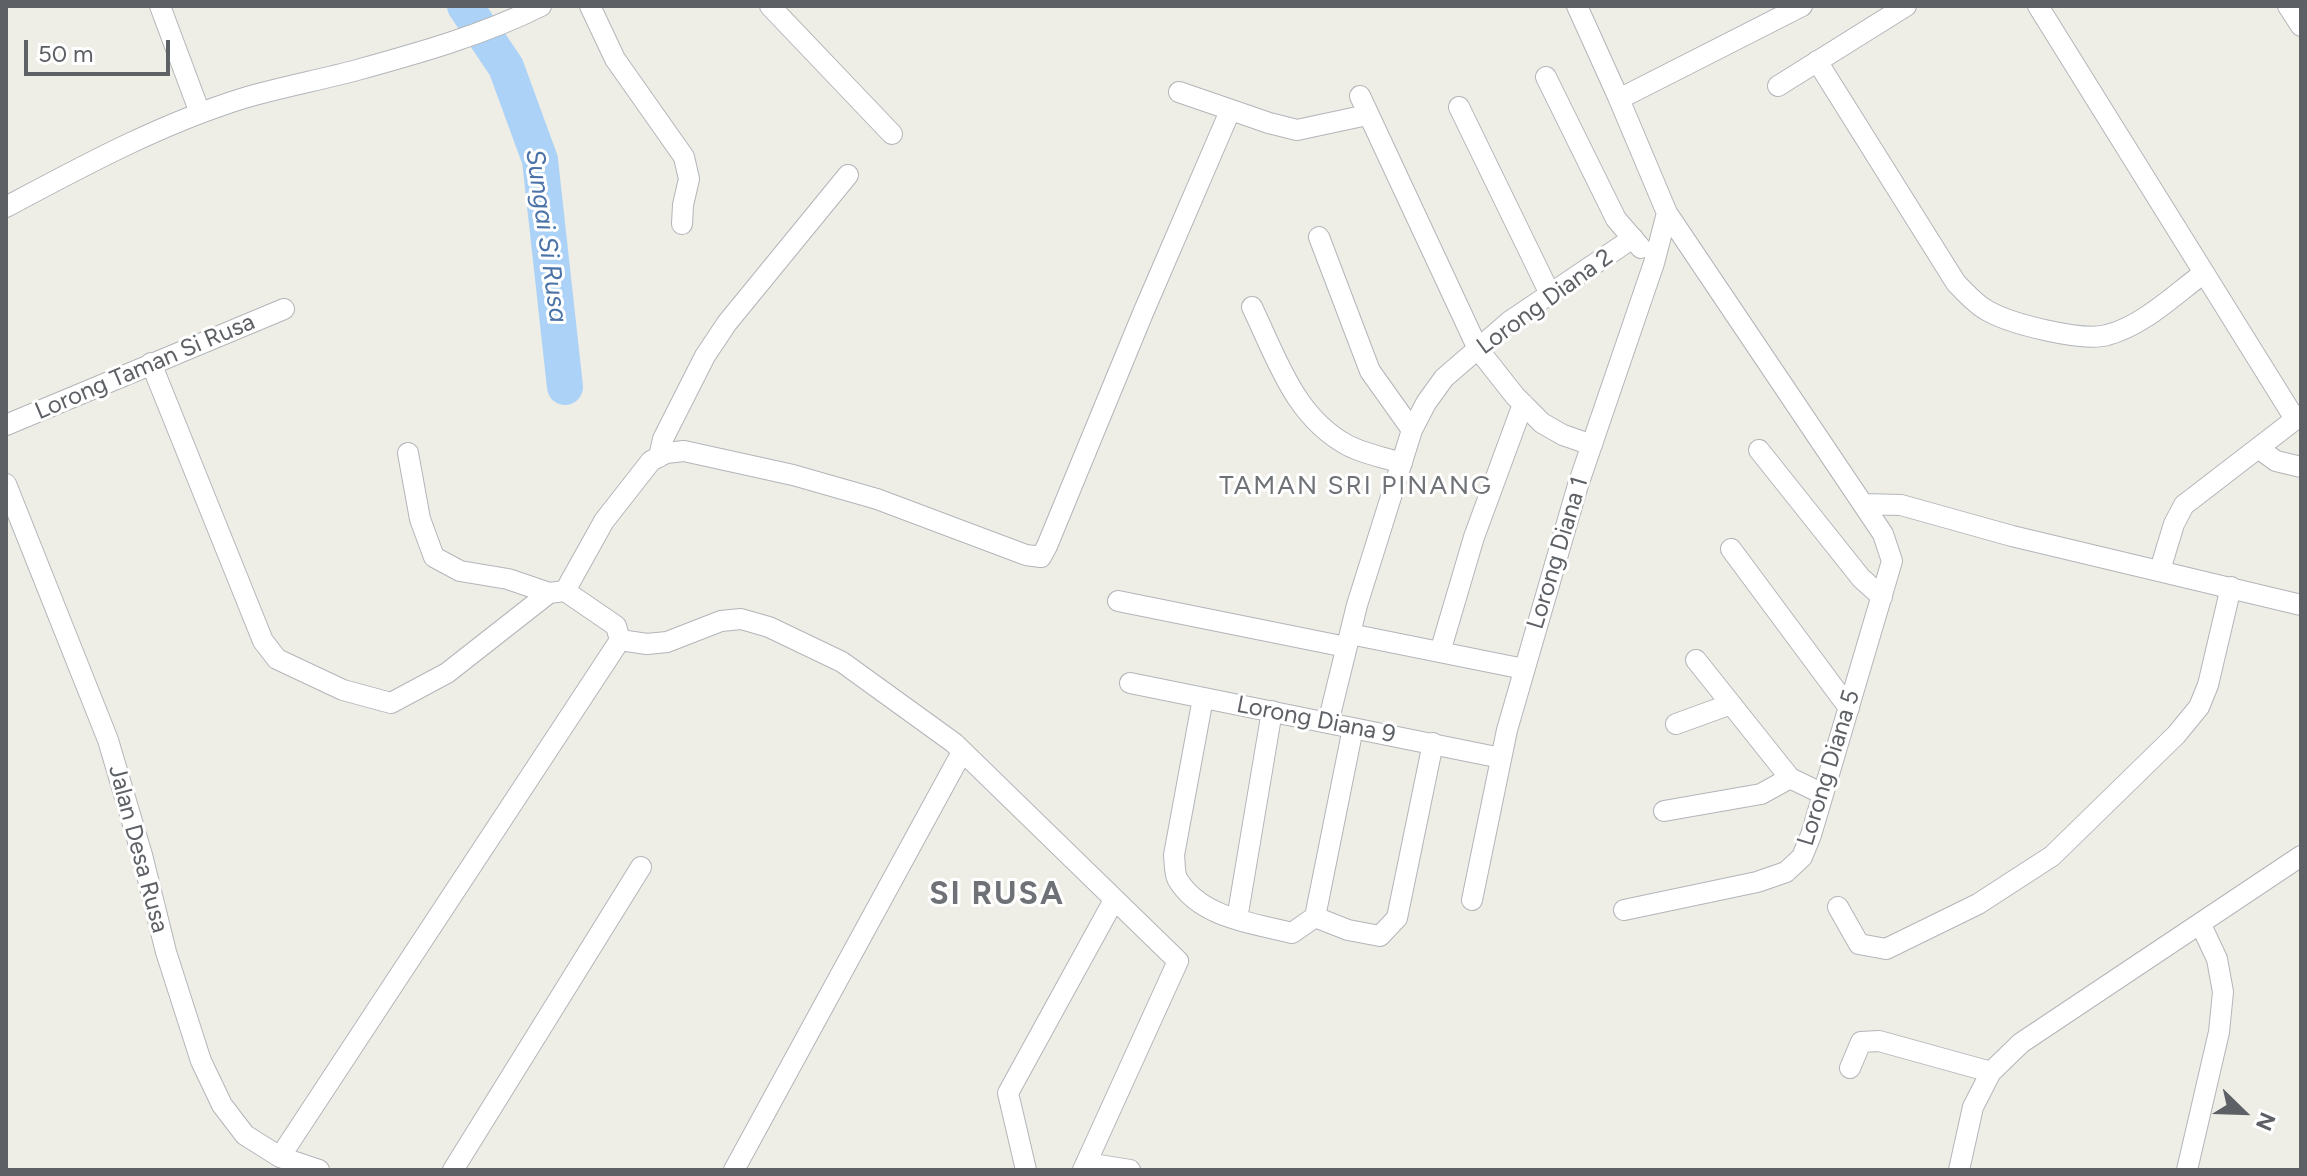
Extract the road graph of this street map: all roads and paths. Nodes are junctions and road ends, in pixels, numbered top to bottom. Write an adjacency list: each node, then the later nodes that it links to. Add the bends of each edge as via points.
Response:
1 (160, 6): 18 (street)
2 (541, 6): 18 (street, via 465,37)
3 (590, 6): 23 (street, via 615,59 684,157 689,179)
4 (770, 6): 19 (street)
5 (1577, 6): 15 (street, Lorong Diana 5)
6 (1802, 6): 15 (street)
7 (1906, 6): 11 (street)
8 (2038, 6): 27 (street)
9 (2288, 6): 10 (street)
10 (2301, 26)
11 (1817, 61): 13 (street); 27 (street, via 1956,283 1985,310 2011,322 2065,334 2105,336 2137,322)
12 (1546, 77): 25 (street, via 1616,219)
13 (1778, 86)
14 (1179, 92): 17 (street)
15 (1619, 99): 22 (street, Lorong Diana 5)
16 (1459, 107): 28 (street)
17 (1230, 111): 31 (street, via 1297,130 1363,105); 41 (street, via 1041,557 793,475 684,451)
18 (200, 113): 21 (street)
19 (892, 134)
20 (848, 175): 41 (street, via 727,323 705,356)
21 (6, 207)
22 (1667, 213): 26 (street, Lorong Diana 1); 45 (street, Lorong Diana 5)
23 (682, 224)
24 (1319, 237): 36 (street, via 1370,371)
25 (1633, 238): 26 (street); 28 (street, Lorong Diana 2)
26 (1654, 263): 37 (street, Lorong Diana 1)
27 (2204, 273): 34 (street)
28 (1550, 294): 31 (street, Lorong Diana 2)
29 (1252, 307): 42 (street, via 1293,395 1317,424 1350,447)
30 (284, 309): 32 (street, Lorong Taman Si Rusa)
31 (1478, 349): 33 (street); 36 (street, Lorong Diana 2, via 1444,378)
32 (151, 363): 35 (street, Lorong Taman Si Rusa); 49 (street, via 263,641 277,659 343,690 391,703 447,673)
33 (1523, 404): 37 (street, via 1542,423); 55 (street, via 1474,537)
34 (2298, 417): 38 (street)
35 (6, 425)
36 (1412, 430): 42 (street, Lorong Diana 2)
37 (1592, 445): 57 (street, Lorong Diana 1)
38 (2258, 448): 43 (street, via 2276,461); 47 (street, via 2184,505)
39 (1759, 450): 50 (street)
40 (408, 453): 49 (street, via 420,519 434,557 460,571)
41 (659, 457): 49 (street, via 604,521)
42 (1402, 463): 54 (street, Lorong Diana 2)
43 (2301, 467)
44 (6, 484): 83 (street, Jalan Desa Rusa, via 108,740 201,1061 222,1105 245,1135)
45 (1863, 504): 47 (street, via 1901,505); 50 (street, Lorong Diana 5, via 1883,534 1892,561)
46 (1731, 549): 61 (street)
47 (2160, 570): 48 (street)
48 (2231, 587): 52 (street); 76 (street, via 2199,707 2052,856 1978,904 1886,949 1859,944)
49 (557, 592): 53 (street, via 616,626)
50 (1882, 597): 61 (street, Lorong Diana 5)
51 (1118, 601): 54 (street)
52 (2301, 605)
53 (620, 640): 67 (street, via 667,642 721,621 741,619 769,627 842,662); 83 (street)
54 (1348, 641): 55 (street); 63 (street, Lorong Diana 2)
55 (1440, 652): 57 (street)
56 (1696, 660): 60 (street)
57 (1524, 669): 68 (street, Lorong Diana 1)
58 (1130, 683): 59 (street, Lorong Diana 9)
59 (1203, 698): 62 (street, Lorong Diana 9); 79 (street, via 1174,855 1176,878 1197,904)
60 (1731, 704): 64 (street); 69 (street)
61 (1849, 708): 70 (street, Lorong Diana 5)
62 (1272, 711): 63 (street, Lorong Diana 9); 79 (street)
63 (1328, 723): 65 (street, Lorong Diana 9)
64 (1676, 724)
65 (1353, 728): 66 (street, Lorong Diana 9); 78 (street)
66 (1433, 743): 68 (street, Lorong Diana 9); 78 (street, via 1397,918 1380,936)
67 (962, 752): 74 (street); 87 (street)
68 (1501, 758): 75 (street, Lorong Diana 1)
69 (1790, 778): 70 (street); 71 (street, via 1761,794)
70 (1823, 794): 77 (street, Lorong Diana 5, via 1802,857 1786,872)
71 (1664, 811)
72 (2301, 856): 80 (street)
73 (641, 867): 86 (street)
74 (1114, 900): 84 (street, via 1178,961); 88 (street, via 1008,1093)
75 (1472, 900)
76 (1838, 907)
77 (1624, 910)
78 (1315, 917): 79 (street, via 1292,933)
79 (1237, 919)
80 (2201, 925): 82 (street, via 2021,1043); 91 (street, via 2217,959 2223,992 2219,1032)
81 (1850, 1068): 82 (street, via 1861,1042 1879,1041)
82 (1991, 1072): 90 (street, via 1973,1107)
83 (280, 1157): 85 (street, Jalan Desa Rusa)
84 (1085, 1166): 89 (street)
85 (319, 1170)
86 (453, 1170)
87 (734, 1170)
88 (1026, 1170)
89 (1130, 1170)
90 (1959, 1170)
91 (2187, 1170)

